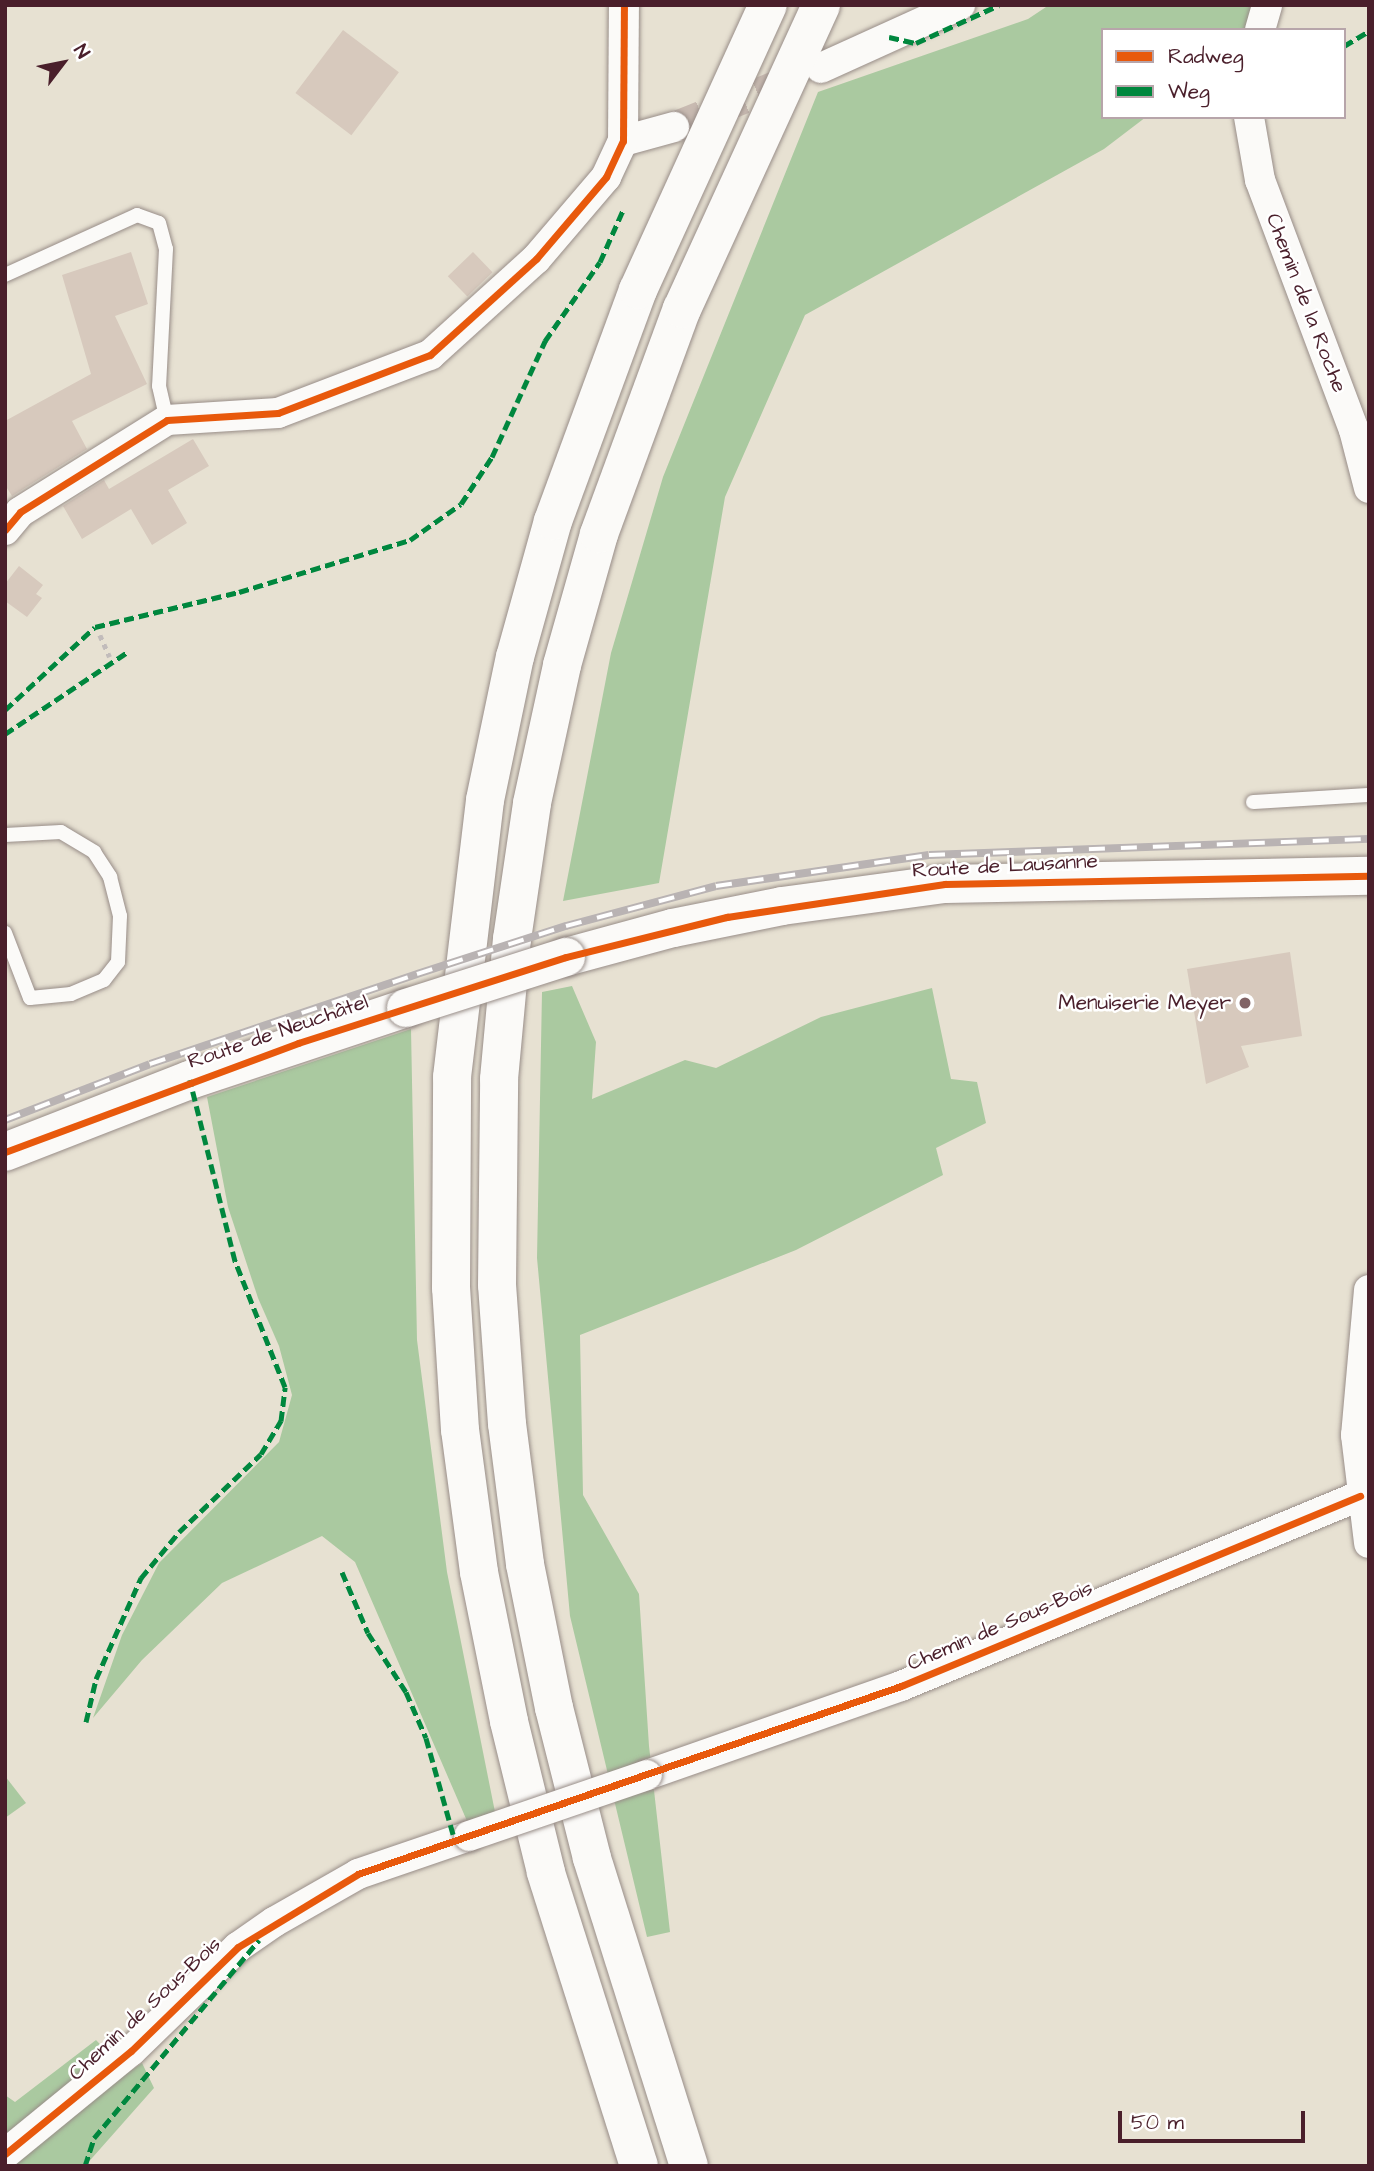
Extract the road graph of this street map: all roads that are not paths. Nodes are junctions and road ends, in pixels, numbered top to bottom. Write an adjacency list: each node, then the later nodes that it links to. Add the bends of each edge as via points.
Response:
1 (624, 5): 10 (street)
2 (768, 5): 26 (main road, via 638,290 537,577 485,800 452,1077 451,1288 460,1430 479,1572 546,1872)
3 (821, 5): 27 (main road, via 682,309 599,534 562,665 532,803 512,939 499,1079 497,1285 525,1564 554,1709 592,1858)
4 (960, 5): 7 (street)
5 (1267, 5): 6 (street)
6 (1261, 28)
7 (821, 68)
8 (1249, 119): 13 (street, Chemin de la Roche, via 1260,180)
9 (674, 127): 10 (street)
10 (623, 141): 12 (street, via 606,177 536,259 430,355 278,412)
11 (5, 275): 12 (lane, via 137,215 159,223 166,249 159,386)
12 (167, 420): 14 (street, via 20,512)
13 (1367, 473)
14 (5, 530)
15 (1369, 795): 16 (lane)
16 (1253, 802)
17 (5, 835): 19 (lane, via 61,832 94,852 110,877 120,916 118,962 104,980 71,994 30,998)
18 (1369, 876): 20 (main road, Route de Lausanne, via 945,884 755,911)
19 (5, 933)
20 (566, 957): 21 (main road, Route de Neuchâtel, bridge, via 190,1080)
21 (5, 1152)
22 (1369, 1290): 23 (street, via 1356,1435)
23 (1364, 1494): 24 (street); 25 (street, Chemin de Sous-Bois, bridge, via 901,1686 358,1874 238,1947 131,2051)
24 (1369, 1543)
25 (5, 2154)
26 (639, 2166)
27 (689, 2166)

